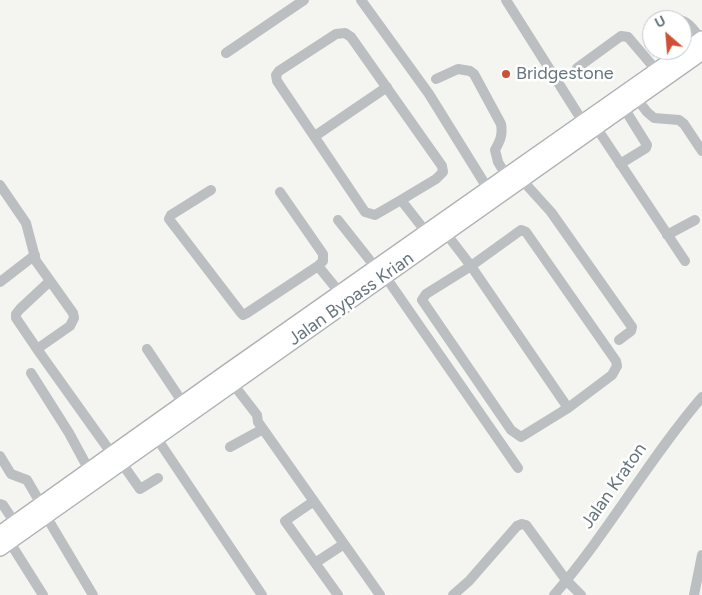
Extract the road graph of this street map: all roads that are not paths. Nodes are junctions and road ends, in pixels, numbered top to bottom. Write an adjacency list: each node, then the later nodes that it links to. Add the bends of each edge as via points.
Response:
1 (304, 0): 7 (street)
2 (361, 0): 21 (street, via 428,94)
3 (506, 0): 14 (street)
4 (692, 29): 5 (street)
5 (702, 39): 9 (highway, Jalan Bypass Krian)
6 (702, 52): 12 (highway, Jalan Bypass Krian)
7 (226, 53)
8 (577, 68): 9 (street, via 624,35)
9 (657, 71): 14 (highway, Jalan Bypass Krian)
10 (436, 79): 18 (street, via 458,68 474,74 501,124 501,138 495,150)
11 (387, 87): 15 (street); 15 (street, via 345,33 336,34 279,71 276,78 279,85); 24 (street, via 443,170 436,179)
12 (637, 99): 13 (highway, Jalan Bypass Krian); 16 (street, via 654,118 679,120)
13 (624, 108): 14 (highway, Jalan Bypass Krian); 17 (street, via 647,145)
14 (589, 125): 17 (street); 18 (highway, Jalan Bypass Krian); 19 (highway, Jalan Bypass Krian)
15 (315, 136): 24 (street, via 365,212 375,215)
16 (702, 151)
17 (620, 164): 29 (street)
18 (507, 177): 21 (highway, Jalan Bypass Krian)
19 (522, 180): 28 (highway, Jalan Bypass Krian); 38 (street, via 551,212 632,326 632,332)
20 (0, 185): 30 (street, via 26,222)
21 (488, 189): 27 (highway, Jalan Bypass Krian)
22 (211, 190): 32 (street, via 168,219 241,314)
23 (280, 192): 32 (street, via 323,254 323,261)
24 (400, 200): 27 (street)
25 (338, 220): 34 (street)
26 (695, 220): 29 (street)
27 (426, 232): 34 (highway, Jalan Bypass Krian)
28 (445, 232): 33 (street); 34 (highway, Jalan Bypass Krian)
29 (667, 235): 31 (street)
30 (36, 258): 35 (street); 36 (street)
31 (685, 262)
32 (318, 266): 37 (street)
33 (471, 266): 45 (street); 45 (street, via 423,297 422,302 430,314 516,435 525,436); 45 (street, via 524,230 616,361 612,375)
34 (380, 272): 37 (highway, Jalan Bypass Krian); 42 (highway, Jalan Bypass Krian); 51 (street)
35 (48, 278): 39 (street, via 16,314); 39 (street, via 74,318 70,326)
36 (0, 282)
37 (340, 294): 42 (highway, Jalan Bypass Krian)
38 (619, 340)
39 (37, 349): 50 (street)
40 (147, 349): 44 (street)
41 (31, 373): 52 (street)
42 (227, 379): 44 (highway, Jalan Bypass Krian); 46 (street, via 257,415); 47 (highway, Jalan Bypass Krian)
43 (702, 397): 62 (street, Jalan Kraton, via 663,445)
44 (183, 403): 50 (highway, Jalan Bypass Krian)
45 (568, 408)
46 (261, 425): 48 (street); 54 (street)
47 (156, 437): 50 (highway, Jalan Bypass Krian); 65 (street)
48 (230, 448)
49 (0, 456): 56 (street, via 11,474 27,480)
50 (117, 458): 52 (highway, Jalan Bypass Krian); 53 (street, via 140,490); 56 (highway, Jalan Bypass Krian)
51 (518, 468)
52 (90, 470): 56 (highway, Jalan Bypass Krian)
53 (158, 478)
54 (314, 502): 59 (street); 61 (street, via 285,521)
55 (0, 504): 57 (street)
56 (44, 510): 57 (highway, Jalan Bypass Krian); 58 (highway, Jalan Bypass Krian); 64 (street)
57 (15, 523): 58 (highway, Jalan Bypass Krian)
58 (3, 541): 63 (street)
59 (344, 544): 61 (street); 67 (street)
60 (702, 555): 71 (street)
61 (315, 564): 66 (street)
62 (566, 580): 68 (street, via 526,525 522,524); 69 (street, Jalan Kraton); 70 (street)
63 (43, 595)
64 (93, 595)
65 (262, 595)
66 (338, 595)
67 (380, 595)
68 (453, 595)
69 (554, 595)
70 (581, 595)
71 (694, 595)

